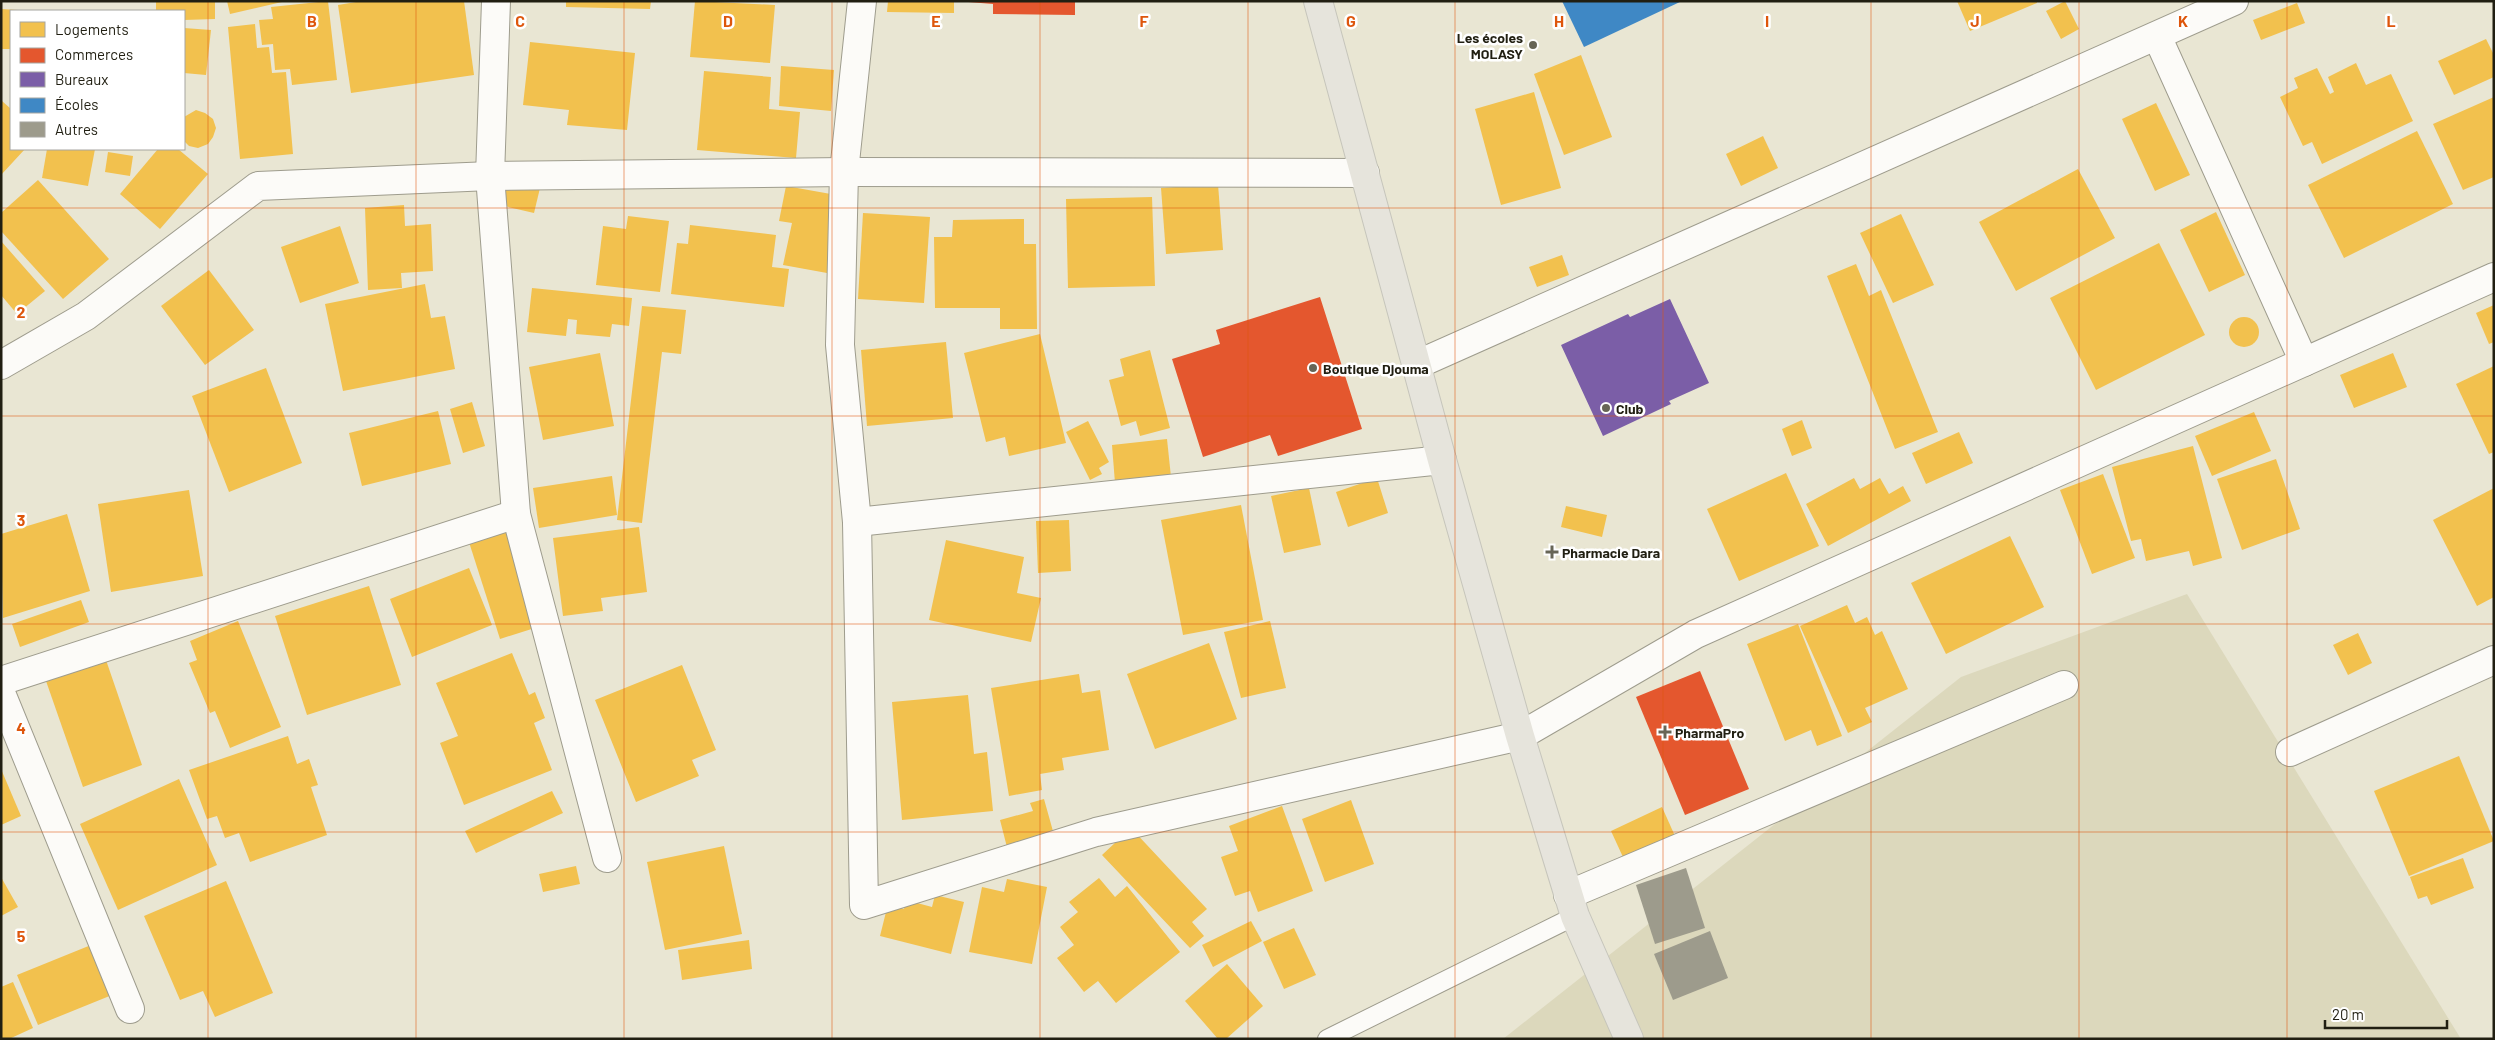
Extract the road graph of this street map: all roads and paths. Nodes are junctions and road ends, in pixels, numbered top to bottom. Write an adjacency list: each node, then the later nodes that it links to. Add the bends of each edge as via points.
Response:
1 (496, 1): 8 (street)
2 (862, 1): 6 (street)
3 (1318, 1): 7 (main road)
4 (2234, 1): 5 (street)
5 (2158, 36): 10 (street); 12 (street)
6 (844, 172): 7 (street); 8 (street); 15 (street, via 840,345)
7 (1365, 173): 12 (main road)
8 (490, 176): 11 (street, via 258,186 86,316); 14 (street)
9 (2494, 277): 10 (street)
10 (2304, 362): 20 (street, via 1696,634)
11 (1, 365)
12 (1416, 365): 13 (main road)
13 (1442, 460): 15 (street); 20 (main road)
14 (516, 514): 17 (street); 22 (street)
15 (857, 522): 20 (street, via 864,905 1096,832)
16 (2494, 660): 21 (street)
17 (1, 681)
18 (2064, 685): 23 (street)
19 (1, 693): 24 (street)
20 (1520, 736): 23 (main road)
21 (2290, 752)
22 (607, 858)
23 (1572, 906): 25 (lane); 26 (main road)
24 (130, 1009)
25 (1327, 1039)
26 (1629, 1039)

